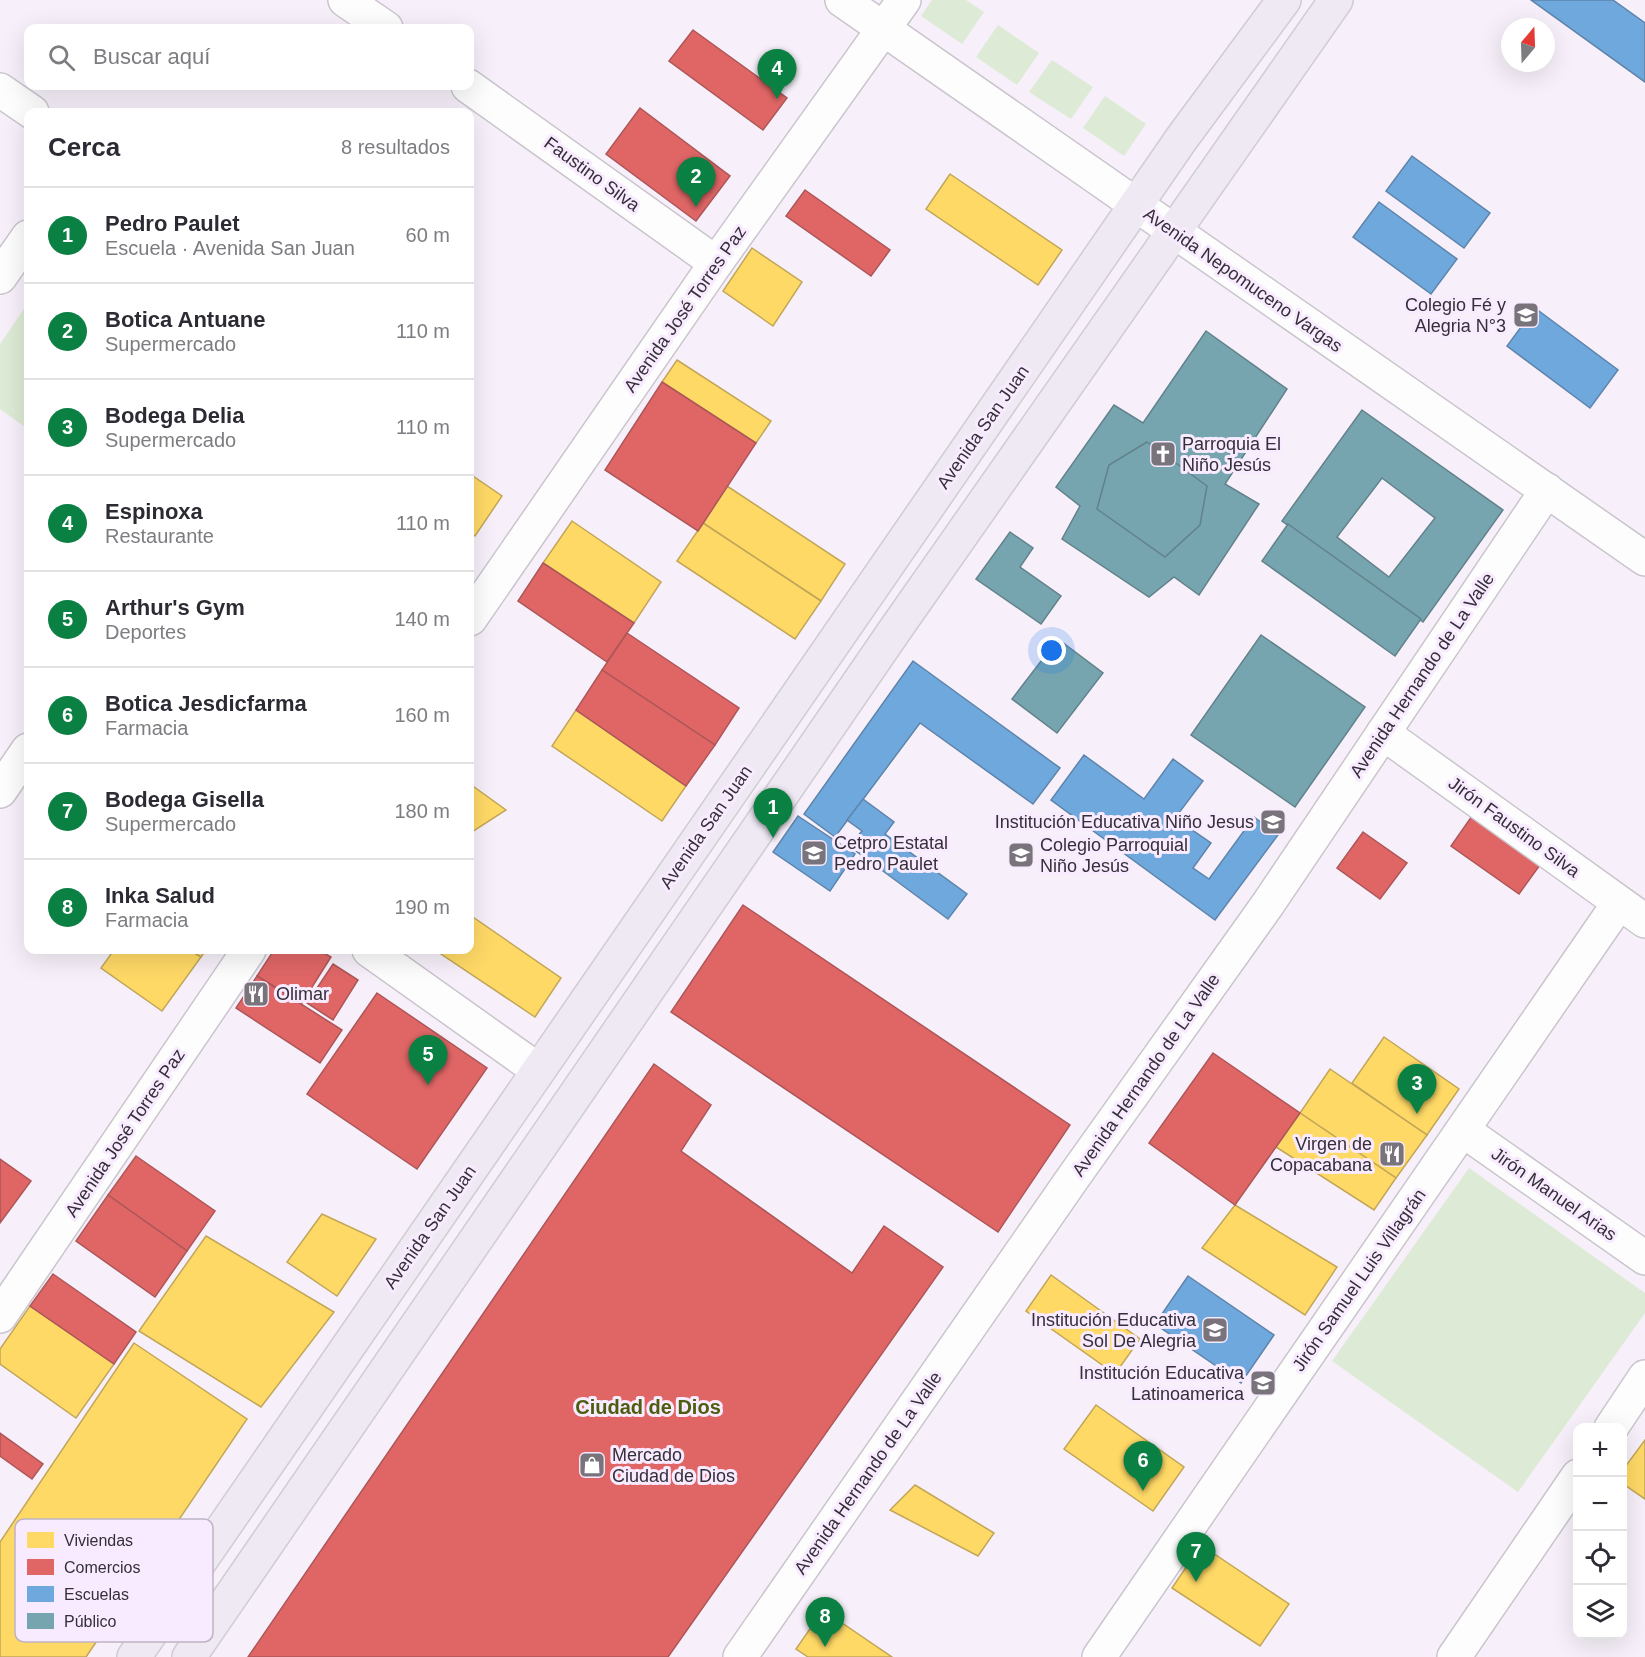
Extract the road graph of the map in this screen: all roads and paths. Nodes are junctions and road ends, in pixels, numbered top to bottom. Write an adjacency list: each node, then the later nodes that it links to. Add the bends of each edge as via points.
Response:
1 (345, 0): 6 (street)
2 (842, 0): 7 (street, Avenida Nepomuceno Vargas)
3 (904, 0): 7 (street, Avenida José Torres Paz)
4 (1284, 0): 11 (main road, Avenida San Juan)
5 (1336, 0): 12 (main road)
6 (380, 24)
7 (884, 29): 11 (street, Avenida Nepomuceno Vargas); 14 (street, Avenida José Torres Paz)
8 (0, 90): 10 (street)
9 (475, 102): 14 (street, Faustino Silva)
10 (26, 108)
11 (1136, 206): 12 (street, Avenida Nepomuceno Vargas); 26 (main road, Avenida San Juan)
12 (1174, 232): 16 (street, Avenida Nepomuceno Vargas); 34 (main road, via 897,627)
13 (24, 243): 15 (street)
14 (716, 263): 18 (street, Avenida José Torres Paz)
15 (0, 277)
16 (1547, 490): 17 (street, Avenida Nepomuceno Vargas); 19 (street, Avenida Hernando de La Valle)
17 (1645, 559)
18 (474, 614)
19 (1383, 733): 22 (street, Jirón Faustino Silva); 39 (street, Avenida Hernando de La Valle, via 1268,904)
20 (24, 756): 21 (street)
21 (0, 791)
22 (1619, 903): 23 (street, Jirón Faustino Silva); 27 (street, Jirón Samuel Luis Villagrán)
23 (1645, 921)
24 (246, 954): 29 (street, Avenida José Torres Paz)
25 (375, 954): 26 (street)
26 (538, 1070): 33 (main road, Avenida San Juan)
27 (1464, 1131): 28 (street, Jirón Manuel Arias); 40 (street, Jirón Samuel Luis Villagrán)
28 (1645, 1258)
29 (0, 1316)
30 (1645, 1377): 31 (street)
31 (1614, 1423)
32 (1577, 1477): 41 (street)
33 (213, 1542)
34 (213, 1622)
35 (144, 1642): 37 (main road, Avenida San Juan)
36 (199, 1642): 38 (main road)
37 (134, 1657)
38 (189, 1657)
39 (740, 1657)
40 (1099, 1657)
41 (1455, 1657)

